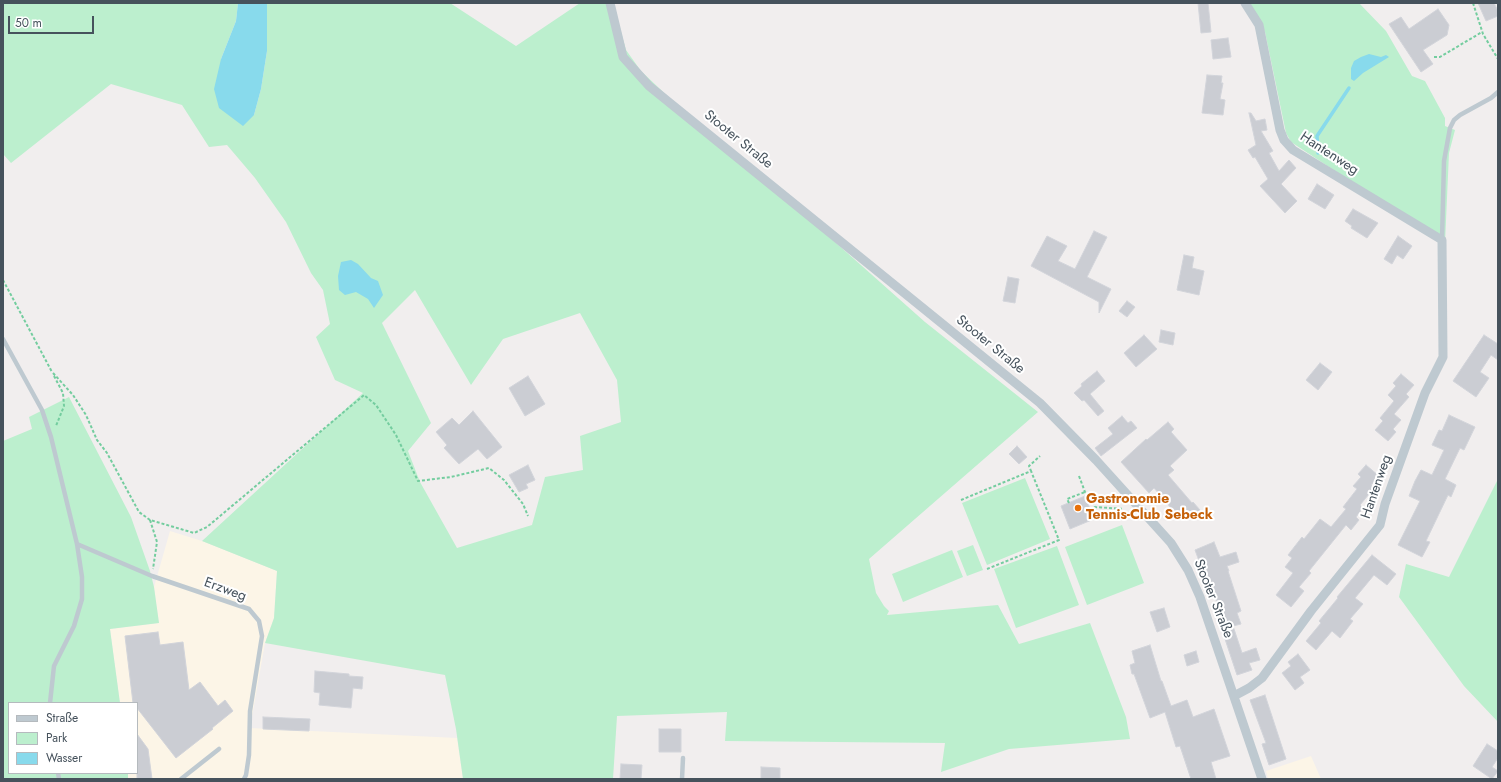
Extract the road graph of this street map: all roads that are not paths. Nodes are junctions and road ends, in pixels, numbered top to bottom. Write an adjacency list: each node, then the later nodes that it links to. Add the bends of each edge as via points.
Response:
1 (610, 3): 7 (street, Stooter Straße, via 623,57 649,86 1040,403 1171,543 1188,570 1200,597)
2 (1245, 3): 4 (street, Hantenweg, via 1259,25 1284,140 1293,150)
3 (1498, 92): 4 (lane, Hantenweg, via 1460,115 1450,128 1444,161)
4 (1442, 240): 7 (street, Hantenweg, via 1444,357 1425,393 1385,504 1380,525 1311,611 1262,678)
5 (3, 339): 6 (lane, via 42,410)
6 (77, 544): 8 (lane, via 82,599 74,626 54,666); 12 (lane, Erzweg, via 152,576 248,610 259,621 262,636 250,711)
7 (1234, 696): 14 (street, Stooter Straße)
8 (50, 702)
9 (219, 750): 11 (lane)
10 (683, 758): 13 (lane)
11 (181, 779)
12 (244, 779)
13 (682, 779)
14 (1262, 779)

